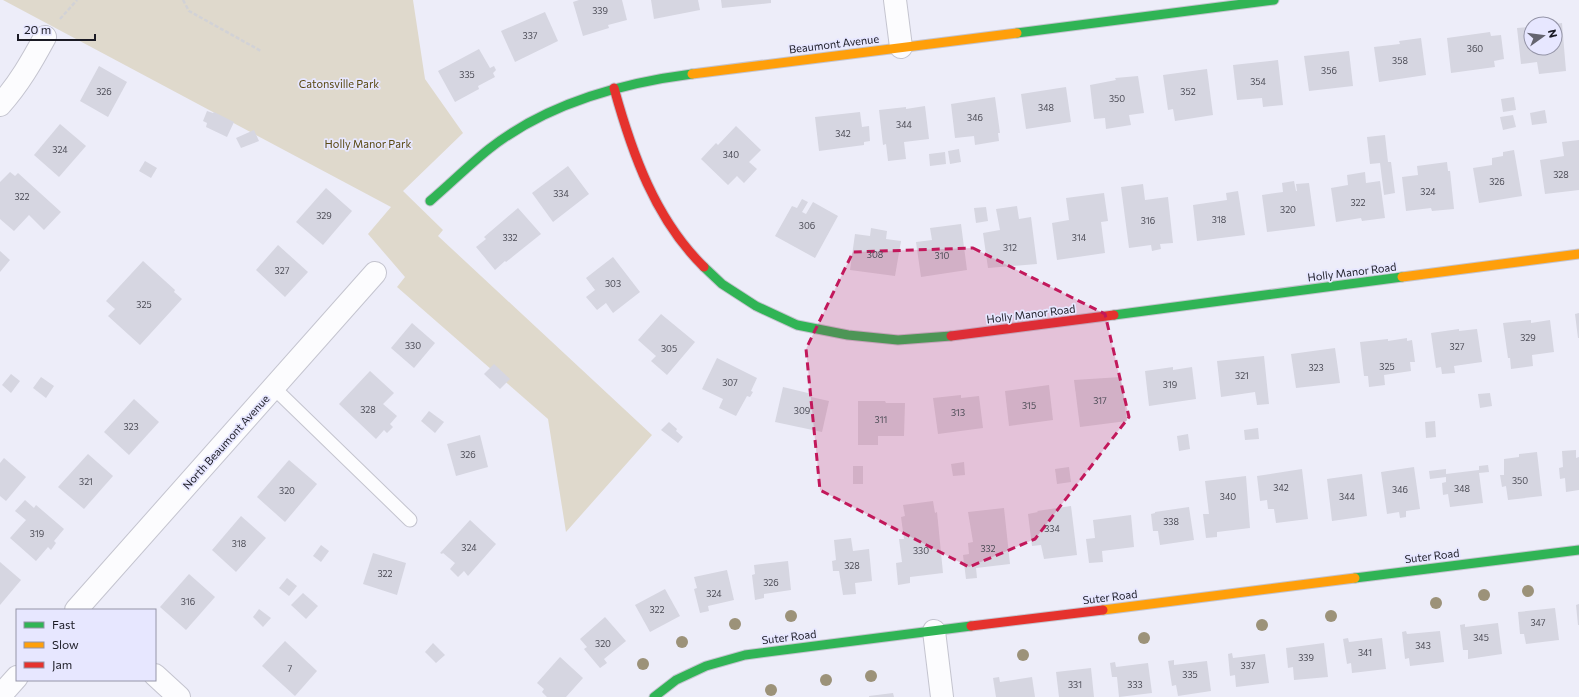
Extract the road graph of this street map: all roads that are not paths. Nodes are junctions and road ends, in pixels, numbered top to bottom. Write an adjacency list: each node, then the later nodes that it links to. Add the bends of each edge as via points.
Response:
1 (895, 0): 4 (street)
2 (1274, 0): 4 (street, Beaumont Avenue)
3 (45, 37): 6 (street, via 13,90)
4 (901, 48): 5 (street, Beaumont Avenue, via 660,78)
5 (614, 88): 7 (street, Beaumont Avenue, via 569,104 527,124 490,148); 8 (street, Holly Manor Road, via 627,134 641,170 664,216 688,251 722,284 756,306 797,325 848,335 898,340 954,336)
6 (0, 105)
7 (430, 201)
8 (1579, 254)
9 (375, 273): 10 (street, North Beaumont Avenue)
10 (274, 388): 11 (lane); 13 (street, North Beaumont Avenue)
11 (410, 520)
12 (1579, 550): 14 (street, Suter Road)
13 (79, 609)
14 (934, 631): 19 (street, Suter Road, via 745,655 706,666 676,680); 20 (street)
15 (156, 677): 18 (street)
16 (16, 678): 17 (street)
17 (0, 696)
18 (179, 697)
19 (654, 697)
20 (942, 697)

